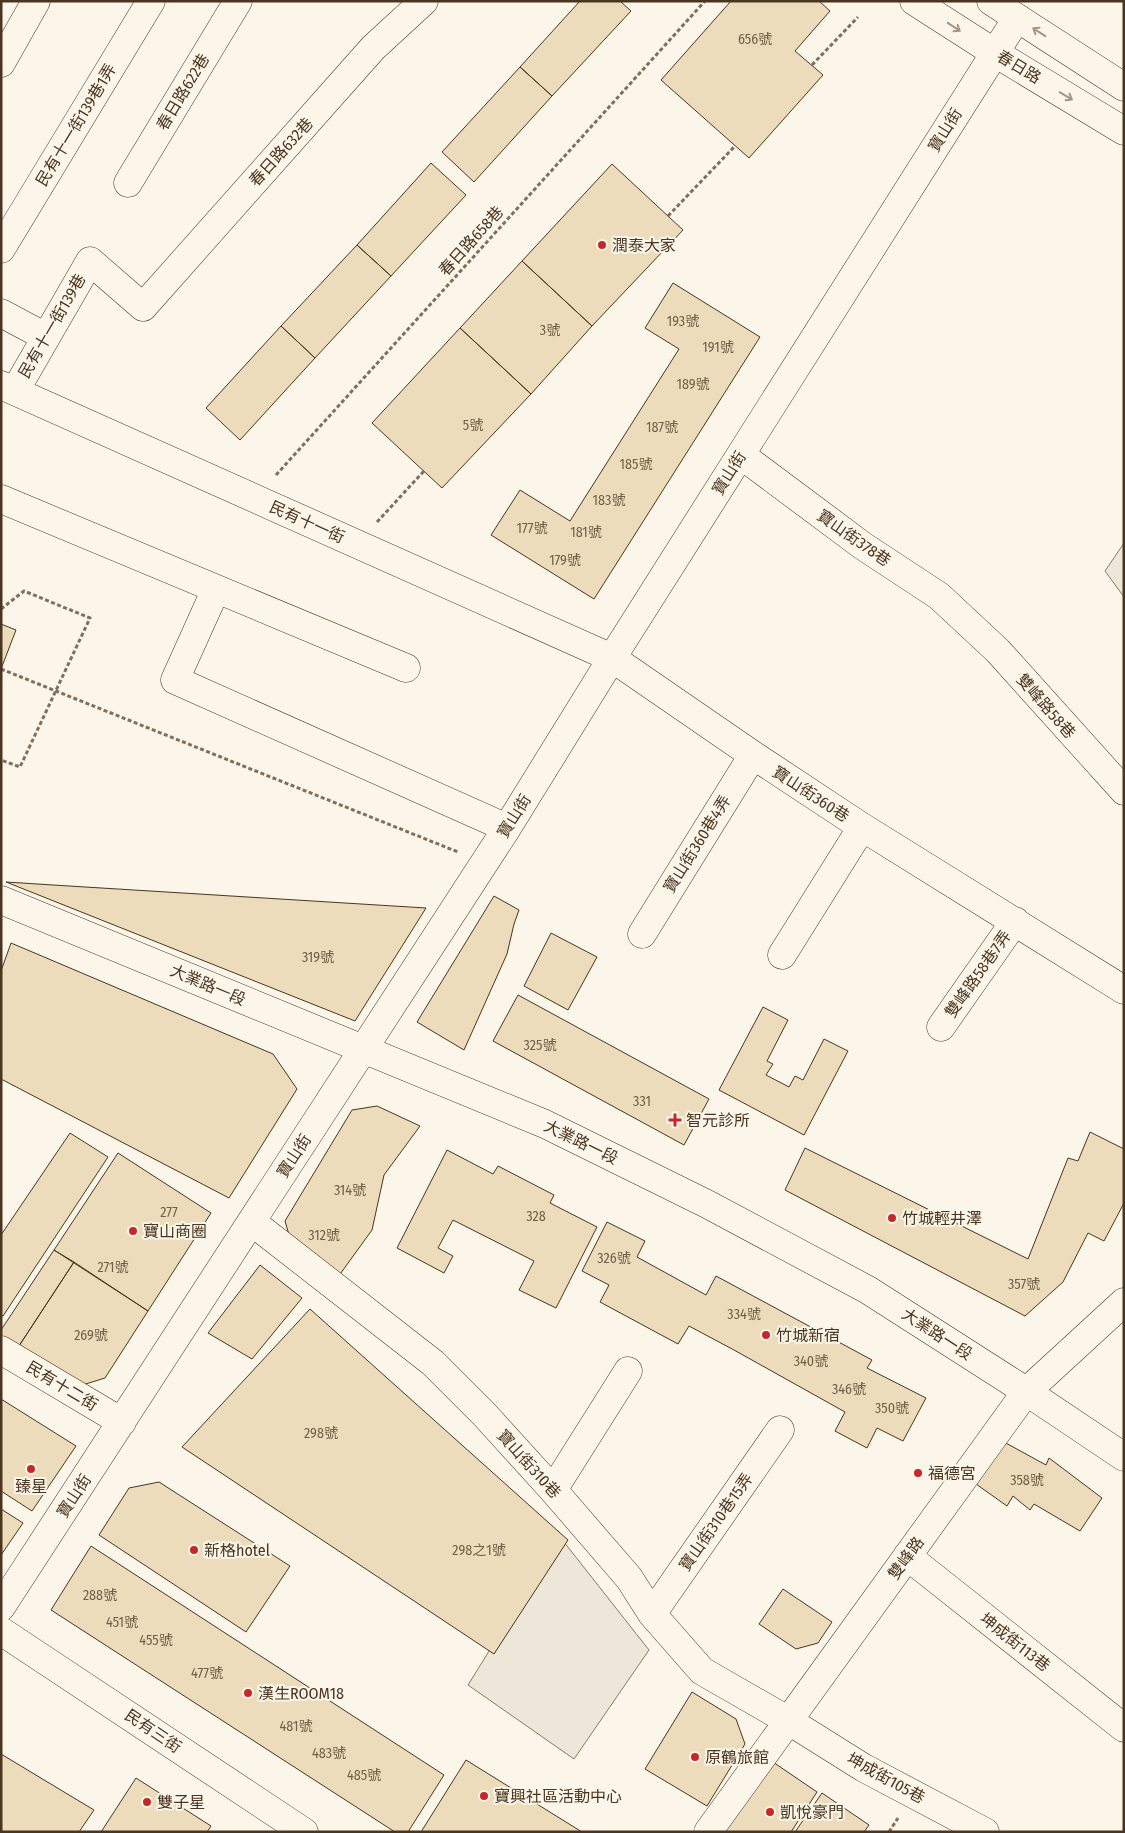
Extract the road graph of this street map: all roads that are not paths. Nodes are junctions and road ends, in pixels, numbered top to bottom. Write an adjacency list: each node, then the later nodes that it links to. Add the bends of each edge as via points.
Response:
1 (36, 1): 9 (street)
2 (151, 1): 13 (street, 民有十一街139巷1弄)
3 (238, 1): 12 (street, 春日路622巷)
4 (424, 1): 14 (street, 春日路632巷, via 373,48 143,307)
5 (914, 1): 8 (street, 春日路, one-way to 8)
6 (991, 1): 7 (street)
7 (1017, 18): 8 (street, 寶山街); 10 (street, one-way to 7)
8 (995, 53): 11 (street, 春日路, one-way to 11); 18 (street, 寶山街)
9 (1, 63)
10 (1124, 87)
11 (1124, 131)
12 (128, 183)
13 (1, 249)
14 (90, 261): 16 (street, 民有十一街139巷)
15 (1, 313): 16 (street)
16 (46, 337): 17 (street, 民有十一街139巷)
17 (8, 388): 22 (street, 民有十一街)
18 (741, 455): 21 (street, 寶山街378巷, via 863,546 939,596); 22 (street, 寶山街)
19 (1, 499): 20 (street)
20 (216, 589): 23 (street); 27 (street, via 175,680)
21 (968, 623): 25 (street, 雙峰路58巷, via 998,651)
22 (612, 658): 24 (street, 寶山街360巷); 27 (street, 寶山街)
23 (406, 668)
24 (752, 755): 26 (street, 寶山街360巷); 30 (street, 寶山街360巷4弄)
25 (1124, 791)
26 (862, 827): 29 (street, 寶山街360巷); 31 (street)
27 (507, 828): 34 (street, 寶山街)
28 (1, 900): 34 (street, 大業路一段)
29 (1015, 921): 32 (street, 寶山街360巷); 33 (street, 雙峰路58巷7弄)
30 (642, 934)
31 (782, 955)
32 (1124, 990)
33 (942, 1027)
34 (364, 1050): 35 (street, 寶山街); 39 (street, 大業路一段, via 545,1124 707,1204 868,1290)
35 (252, 1222): 40 (street, 寶山街); 43 (street, 寶山街310巷, via 433,1363)
36 (1124, 1302): 39 (street, 雙峰路)
37 (1, 1350): 40 (street, 民有十二街)
38 (628, 1371): 43 (street)
39 (1026, 1392): 42 (street, 大業路一段); 44 (street, 雙峰路)
40 (122, 1422): 45 (street, 寶山街)
41 (780, 1430): 46 (street, 寶山街310巷15弄)
42 (1124, 1457)
43 (553, 1490): 46 (street, 寶山街310巷, via 629,1578)
44 (907, 1556): 48 (street, 雙峰路); 49 (street, 坤成街113巷)
45 (1, 1607)
46 (652, 1614): 48 (street, 寶山街310巷, via 702,1671)
47 (1, 1631): 50 (street, 民有三街)
48 (788, 1721): 51 (street, 雙峰路); 52 (street, 坤成街105巷, via 864,1768)
49 (1124, 1728)
50 (304, 1832)
51 (708, 1832)
52 (985, 1832)

